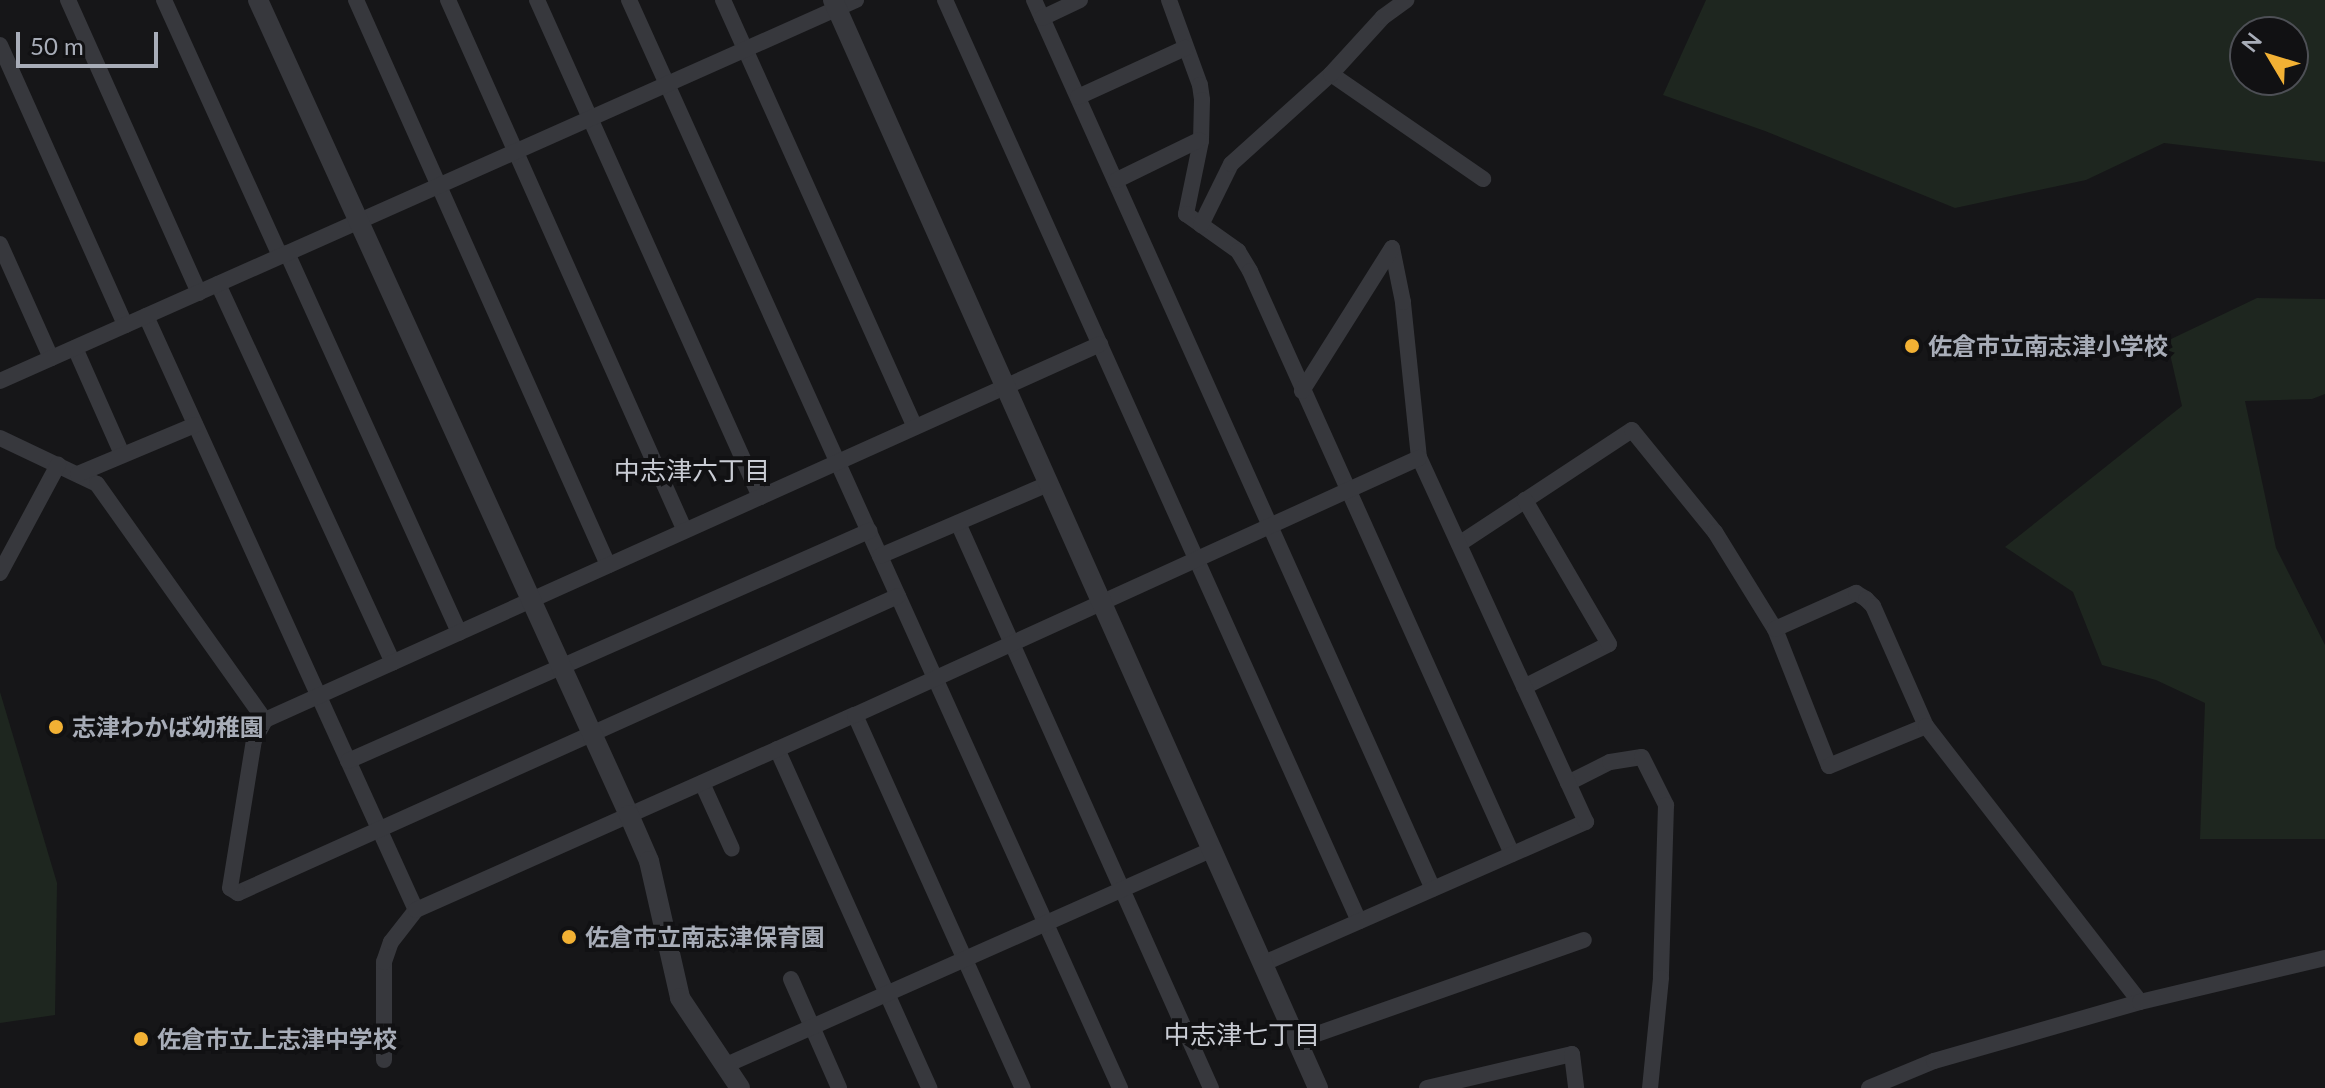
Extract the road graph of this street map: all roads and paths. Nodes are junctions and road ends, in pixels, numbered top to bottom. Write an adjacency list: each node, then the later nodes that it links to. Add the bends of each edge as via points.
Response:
1 (68, 0): 33 (street)
2 (164, 0): 31 (street)
3 (258, 0): 28 (street)
4 (356, 0): 27 (street)
5 (448, 0): 24 (street)
6 (537, 0): 22 (street)
7 (629, 0): 20 (street)
8 (723, 0): 18 (street)
9 (945, 0): 36 (street)
10 (1034, 0): 15 (street)
11 (1080, 0): 15 (street)
12 (1169, 0): 17 (street)
13 (1406, 0): 19 (street, via 1383,17)
14 (842, 3): 18 (street); 40 (street)
15 (1042, 18): 21 (street)
16 (0, 45): 35 (street)
17 (1185, 48): 21 (street); 23 (street, via 1200,85)
18 (745, 49): 20 (street); 43 (street)
19 (1331, 74): 25 (street); 29 (street, via 1231,164)
20 (667, 84): 22 (street); 47 (street)
21 (1078, 97): 26 (street)
22 (591, 118): 24 (street); 52 (street)
23 (1199, 140): 26 (street); 29 (street, via 1186,214)
24 (517, 151): 27 (street); 56 (street)
25 (1483, 179)
26 (1117, 180): 55 (street)
27 (440, 185): 28 (street); 61 (street)
28 (357, 222): 31 (street); 64 (street)
29 (1201, 225): 41 (street, via 1238,251)
30 (0, 244): 38 (street)
31 (284, 255): 32 (street); 67 (street)
32 (218, 284): 33 (street); 69 (street)
33 (199, 293): 34 (street)
34 (146, 316): 35 (street); 42 (street)
35 (125, 325): 37 (street)
36 (1100, 344): 40 (street); 60 (street)
37 (75, 348): 38 (street); 45 (street)
38 (51, 358): 39 (street)
39 (0, 381)
40 (1005, 387): 43 (street); 50 (street)
41 (1302, 391): 46 (street, via 1392,248 1403,302); 51 (street)
42 (195, 425): 45 (street); 73 (street)
43 (915, 427): 47 (street)
44 (0, 438): 48 (street)
45 (122, 454): 49 (street)
46 (1419, 458): 51 (street); 58 (street)
47 (838, 462): 52 (street); 57 (street)
48 (58, 465): 49 (street); 62 (street)
49 (78, 474): 75 (street, via 97,484)
50 (1048, 484): 54 (street); 65 (street)
51 (1349, 490): 55 (street); 86 (street)
52 (760, 497): 56 (street)
53 (1525, 500): 58 (street); 66 (street, via 1632,430 1715,532); 72 (street, via 1609,644)
54 (958, 523): 59 (street); 68 (street)
55 (1271, 524): 60 (street); 88 (street)
56 (685, 531): 61 (street)
57 (869, 531): 59 (street); 70 (street)
58 (1459, 544): 72 (street)
59 (880, 556): 63 (street)
60 (1197, 558): 65 (street); 90 (street)
61 (608, 565): 64 (street)
62 (0, 573)
63 (898, 596): 71 (street); 77 (street)
64 (530, 601): 67 (street); 70 (street)
65 (1103, 601): 68 (street); 85 (street)
66 (1775, 629): 76 (street, via 1856,593 1866,599); 76 (street, via 1829,766)
67 (459, 633): 69 (street)
68 (1012, 643): 71 (street); 87 (street)
69 (393, 663): 73 (street)
70 (561, 667): 77 (street); 79 (street)
71 (935, 677): 74 (street); 91 (street)
72 (1524, 687): 81 (street)
73 (319, 696): 75 (street); 79 (street)
74 (855, 715): 78 (street); 93 (street)
75 (265, 720): 83 (street, via 254,740 230,888 238,893)
76 (1926, 726): 98 (street)
77 (593, 736): 82 (street); 83 (street)
78 (777, 749): 80 (street); 97 (street)
79 (348, 761): 83 (street)
80 (702, 783): 82 (street); 84 (street)
81 (1568, 783): 86 (street, via 1586,822); 112 (street, via 1610,762 1642,757 1666,805 1661,978)
82 (629, 815): 89 (street); 102 (street, via 649,861 680,998)
83 (380, 831): 89 (street)
84 (732, 849)
85 (1213, 849): 87 (street); 95 (street)
86 (1512, 854): 88 (street)
87 (1122, 889): 91 (street); 108 (street)
88 (1433, 889): 90 (street)
89 (416, 910): 101 (street, via 391,942 384,962)
90 (1359, 921): 95 (street)
91 (1045, 922): 93 (street); 107 (street)
92 (1584, 940): 100 (street)
93 (965, 958): 97 (street); 106 (street)
94 (2325, 958): 98 (street)
95 (1262, 964): 100 (street)
96 (791, 979): 99 (street)
97 (887, 993): 99 (street); 105 (street)
98 (2140, 1002): 113 (street, via 1934,1061)
99 (812, 1027): 102 (street); 104 (street)
100 (1297, 1041): 109 (street)
101 (384, 1060)
102 (724, 1066): 103 (street)
103 (740, 1088)
104 (839, 1088)
105 (929, 1088)
106 (1023, 1088)
107 (1120, 1088)
108 (1211, 1088)
109 (1318, 1088)
110 (1427, 1088): 111 (street, via 1572,1054)
111 (1576, 1088)
112 (1650, 1088)
113 (1869, 1088)

